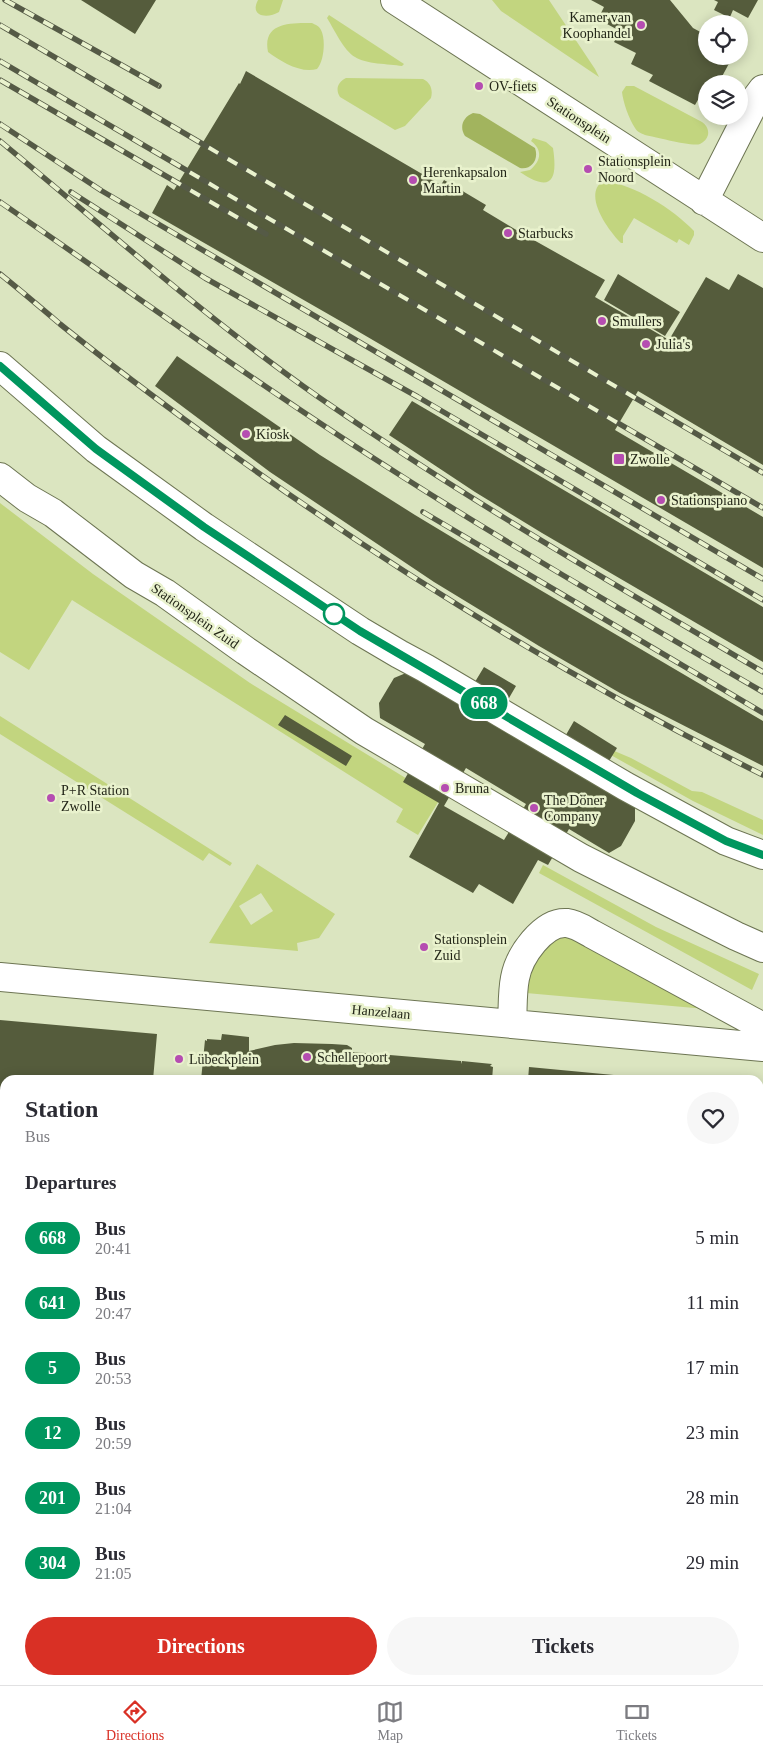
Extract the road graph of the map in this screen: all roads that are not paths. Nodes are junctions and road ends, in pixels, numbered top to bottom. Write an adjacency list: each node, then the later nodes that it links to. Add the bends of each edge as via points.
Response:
1 (395, 0): 2 (street, Stationsplein)
2 (428, 9): 4 (street, Stationsplein)
3 (763, 89): 4 (street)
4 (704, 201): 5 (street, Stationsplein)
5 (763, 238)
6 (0, 366): 8 (street, via 96,449 204,527 360,631 625,786 726,841)
7 (0, 477): 9 (street, Stationsplein Zuid, via 27,498 53,512 134,575 165,592 364,731 581,858)
8 (763, 855)
9 (763, 948)
10 (0, 977): 11 (street, Hanzelaan)
11 (512, 1024): 12 (street, via 515,978 520,964 539,935 552,926 568,923); 13 (street, Hanzelaan)
12 (763, 1027)
13 (763, 1047)

